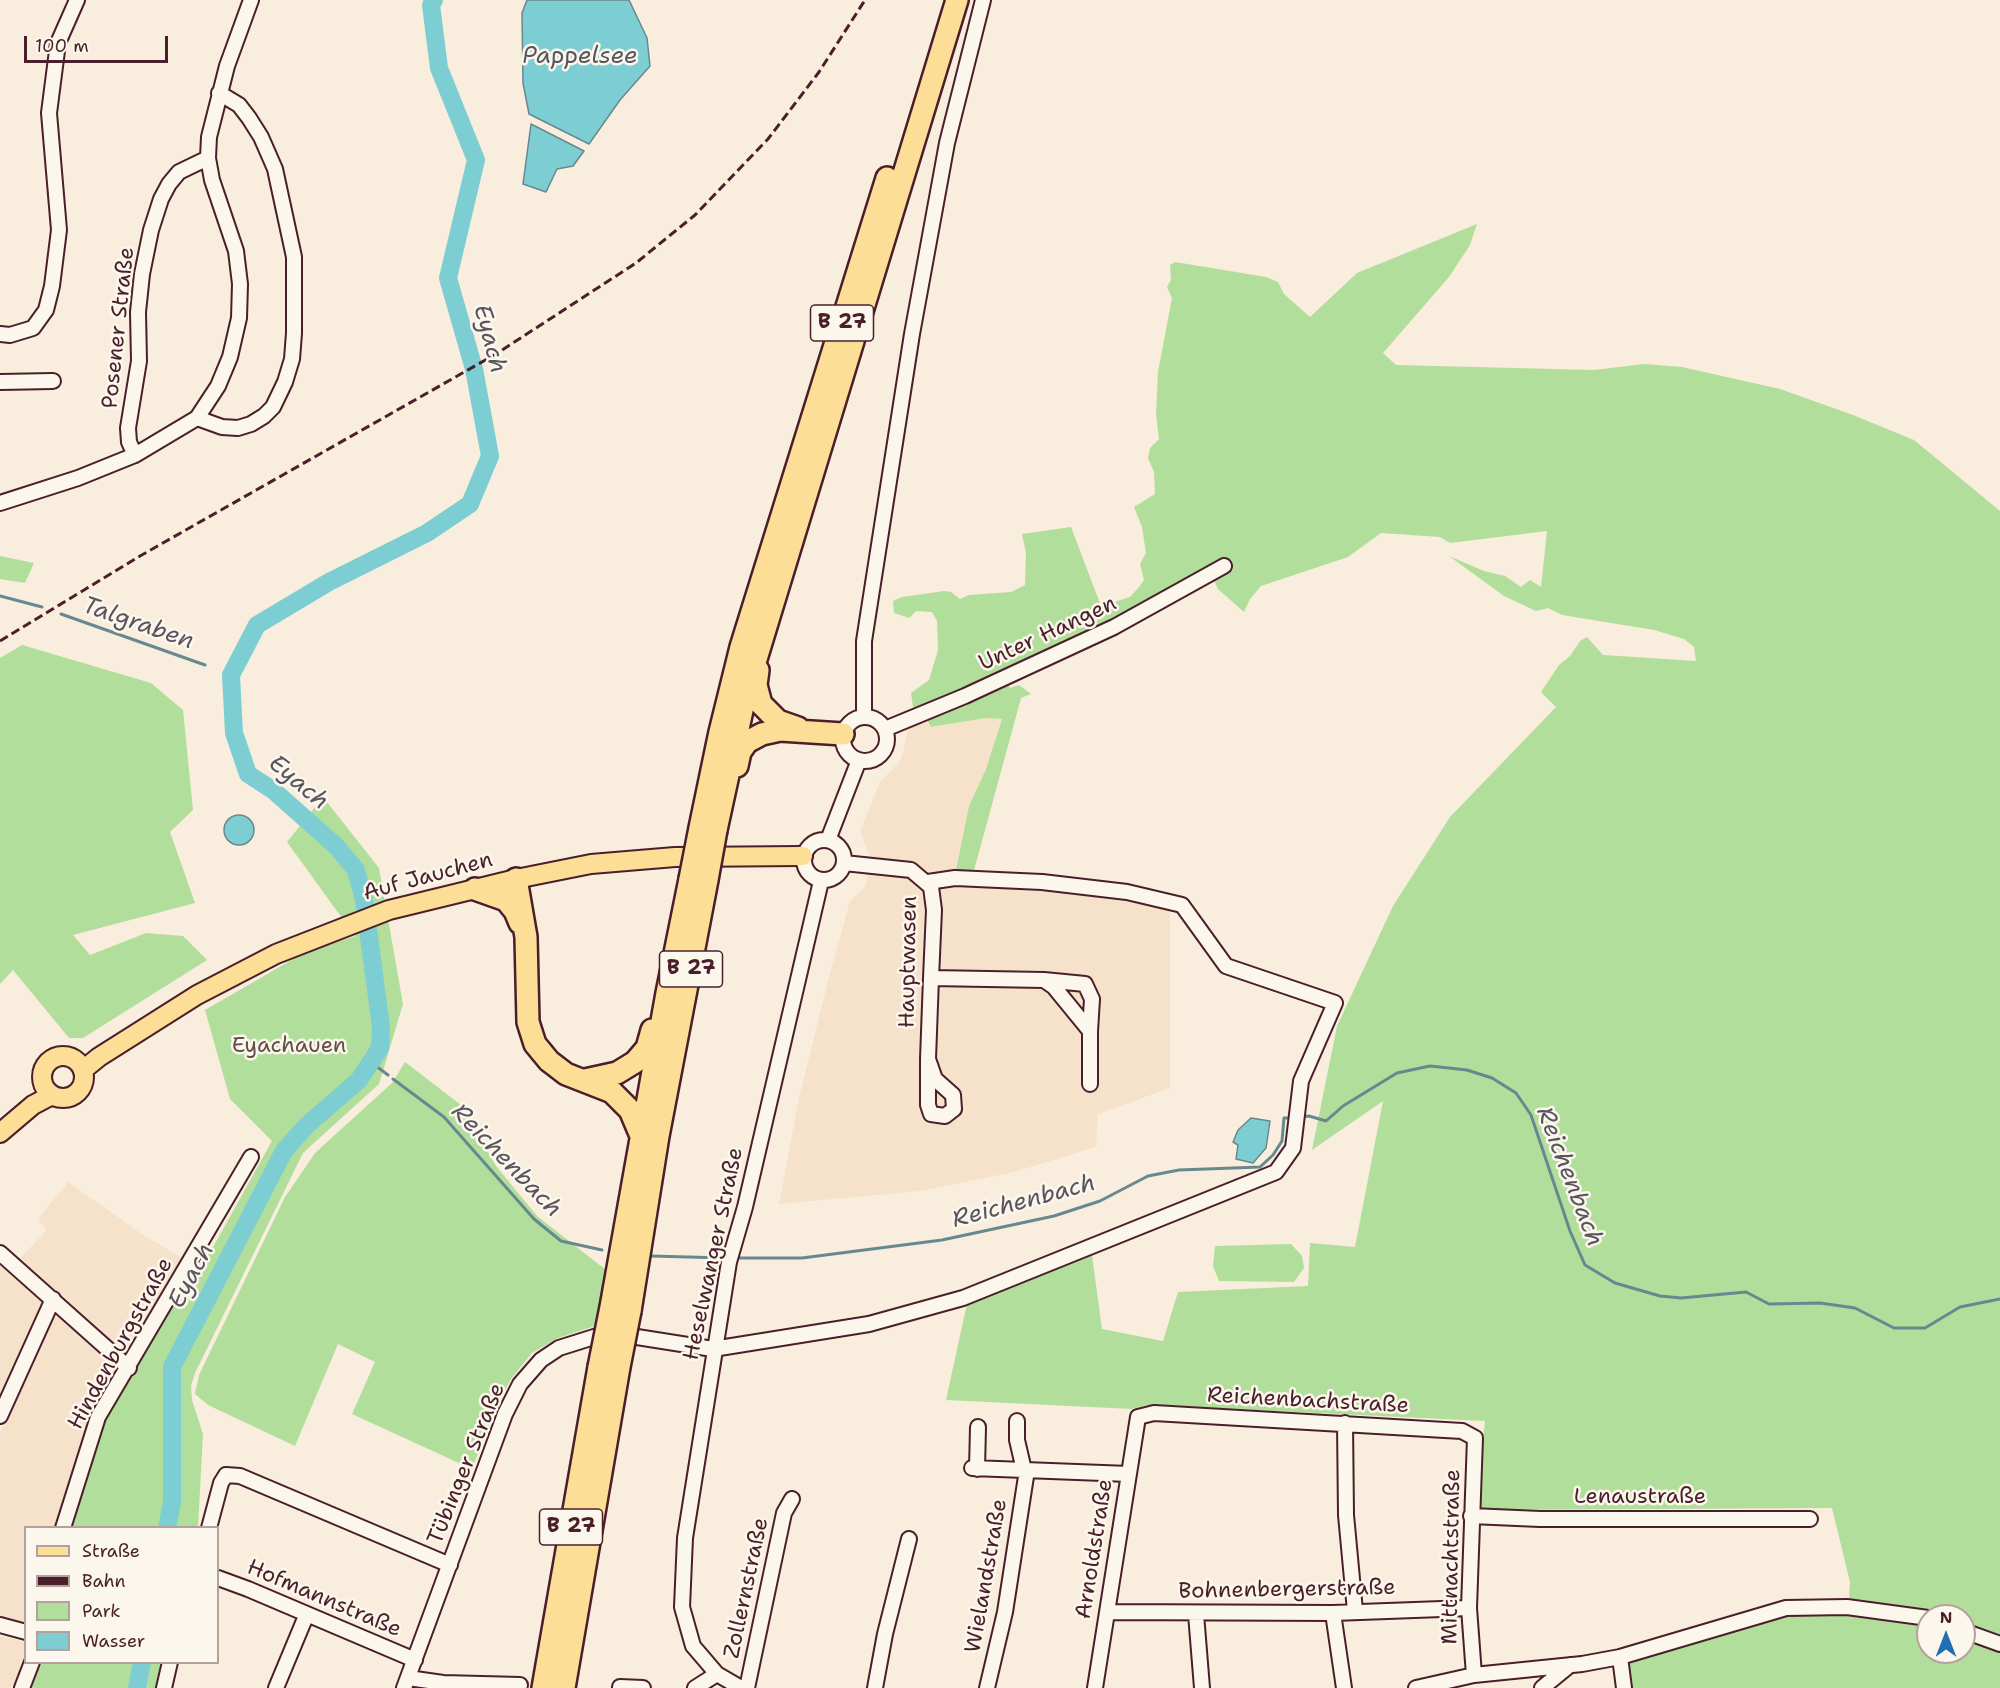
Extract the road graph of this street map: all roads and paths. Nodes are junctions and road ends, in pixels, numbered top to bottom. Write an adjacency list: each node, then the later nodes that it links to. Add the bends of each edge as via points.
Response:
1 (77, 0): 8 (street, via 58,43 49,113 59,230 52,286 46,310 33,328)
2 (251, 0): 6 (street)
3 (943, 0): 22 (highway, B 27, via 741,647 720,732)
4 (957, 0): 15 (highway, B 27)
5 (983, 0): 16 (street, via 946,144 912,334 864,641)
6 (219, 93): 7 (street); 11 (street, via 239,105 249,118 275,170 294,257 294,333 285,382 264,416 238,428)
7 (208, 158): 11 (street, via 236,251 239,318 218,386); 12 (street, Posener Straße, via 185,168 169,184 151,230 142,274 139,360 128,428)
8 (0, 334)
9 (53, 381): 10 (street)
10 (0, 382)
11 (197, 418): 12 (street)
12 (135, 455): 13 (street)
13 (0, 503)
14 (1224, 566): 17 (street, Unter Hangen, via 1114,627)
15 (765, 627): 18 (highway, via 756,685 761,704 778,721); 21 (highway, B 27)
16 (864, 717): 17 (street, via 876,720); 19 (street, via 851,722)
17 (885, 729): 20 (street, via 884,750 873,759)
18 (807, 731): 19 (highway); 21 (highway, via 780,730 747,742)
19 (843, 734): 20 (street, via 844,747)
20 (859, 760): 23 (street)
21 (720, 808): 22 (highway, B 27)
22 (708, 829): 27 (highway, B 27, bridge)
23 (828, 840): 24 (street, via 813,843); 25 (street, via 840,848)
24 (803, 856): 26 (main road, Auf Jauchen, via 664,858 591,864); 28 (street, via 807,873)
25 (844, 863): 28 (street, via 836,878); 29 (street, Hauptwasen, via 911,870)
26 (516, 879): 30 (main road, Auf Jauchen); 31 (highway)
27 (699, 880): 34 (highway, B 27); 46 (highway, B 27, via 658,1136)
28 (821, 881): 47 (street, Heselwanger Straße, via 729,1262)
29 (928, 882): 32 (street, Hauptwasen, via 934,910); 47 (street, Tübinger Straße, via 955,878 1042,882 1127,892 1182,905 1226,966 1335,1003 1301,1081 1293,1148 1276,1173 963,1298 869,1324)
30 (476, 889): 31 (highway, via 506,900); 37 (main road, Auf Jauchen, via 389,910 276,954 197,995)
31 (525, 937): 38 (highway, via 528,1022 535,1044 567,1074)
32 (931, 978): 33 (street); 36 (street, Hauptwasen)
33 (1044, 980): 35 (street); 35 (street, via 1085,984 1092,999)
34 (666, 993): 38 (highway, via 647,1048 634,1062 617,1073); 42 (highway, B 27)
35 (1090, 1031): 39 (street)
36 (928, 1059)
37 (80, 1065): 40 (main road, via 84,1081 78,1091 63,1098); 40 (main road, via 64,1055 47,1061 41,1073)
38 (585, 1080): 42 (highway, via 612,1092 630,1110)
39 (1090, 1084)
40 (48, 1091): 41 (main road)
41 (0, 1134)
42 (641, 1137): 46 (highway, B 27)
43 (251, 1157): 49 (street, Hindenburgstraße)
44 (0, 1253): 45 (street)
45 (53, 1299): 49 (street); 50 (street)
46 (620, 1309): 48 (highway, B 27, bridge)
47 (713, 1349): 64 (street, Tübinger Straße, via 618,1334 559,1348 541,1360 520,1384 505,1414); 82 (street, Heselwanger Straße, via 685,1538 682,1607 693,1646)
48 (609, 1367): 92 (highway, B 27); 93 (highway, B 27)
49 (129, 1368): 61 (street, Hindenburgstraße, via 98,1417)
50 (0, 1416)
51 (1137, 1417): 53 (street, Reichenbachstraße, via 1154,1413); 57 (street, Arnoldstraße)
52 (1017, 1421): 56 (street, via 1017,1440)
53 (1346, 1424): 55 (street, Reichenbachstraße, via 1462,1431); 67 (street, via 1346,1515)
54 (978, 1427): 56 (street, via 975,1468)
55 (1475, 1438): 59 (street, Mittnachtstraße)
56 (1025, 1470): 57 (street); 99 (street, Wielandstraße, via 1005,1612)
57 (1129, 1474): 68 (street, Arnoldstraße)
58 (792, 1499): 97 (street, Zollernstraße, via 784,1513)
59 (1471, 1516): 60 (street, Lenaustraße); 66 (street, Mittnachtstraße)
60 (1810, 1519)
61 (63, 1526)
62 (209, 1526): 64 (street, via 226,1475 240,1476)
63 (909, 1539): 98 (street)
64 (450, 1565): 78 (street, Tübinger Straße)
65 (219, 1578): 71 (street, Hofmannstraße)
66 (1469, 1608): 67 (street, Bohnenbergerstraße); 83 (street, Mittnachtstraße)
67 (1355, 1611): 69 (street, Bohnenbergerstraße)
68 (1107, 1612): 70 (street, Bohnenbergerstraße); 100 (street, Arnoldstraße)
69 (1333, 1613): 70 (street, Bohnenbergerstraße); 102 (street)
70 (1196, 1614): 101 (street)
71 (306, 1616): 78 (street, Hofmannstraße); 91 (street)
72 (1916, 1617): 77 (street, via 1847,1608 1786,1608)
73 (0, 1625): 74 (street)
74 (24, 1631)
75 (1976, 1635): 76 (street)
76 (2000, 1644)
77 (1620, 1657): 81 (street); 105 (street)
78 (415, 1660): 84 (street, Tübinger Straße)
79 (31, 1664): 89 (street)
80 (170, 1664): 90 (street)
81 (1570, 1665): 83 (street); 104 (street)
82 (717, 1674): 95 (street); 96 (street, Heselwanger Straße)
83 (1474, 1676): 87 (street)
84 (406, 1683): 85 (street)
85 (443, 1685): 86 (street)
86 (520, 1686)
87 (1432, 1686): 103 (street)
88 (620, 1687): 94 (street)
89 (22, 1688)
90 (164, 1688)
91 (276, 1688)
92 (543, 1688)
93 (564, 1688)
94 (644, 1688)
95 (695, 1688)
96 (741, 1688)
97 (747, 1688)
98 (875, 1688)
99 (987, 1688)
100 (1095, 1688)
101 (1202, 1688)
102 (1344, 1688)
103 (1416, 1688)
104 (1542, 1688)
105 (1624, 1688)

